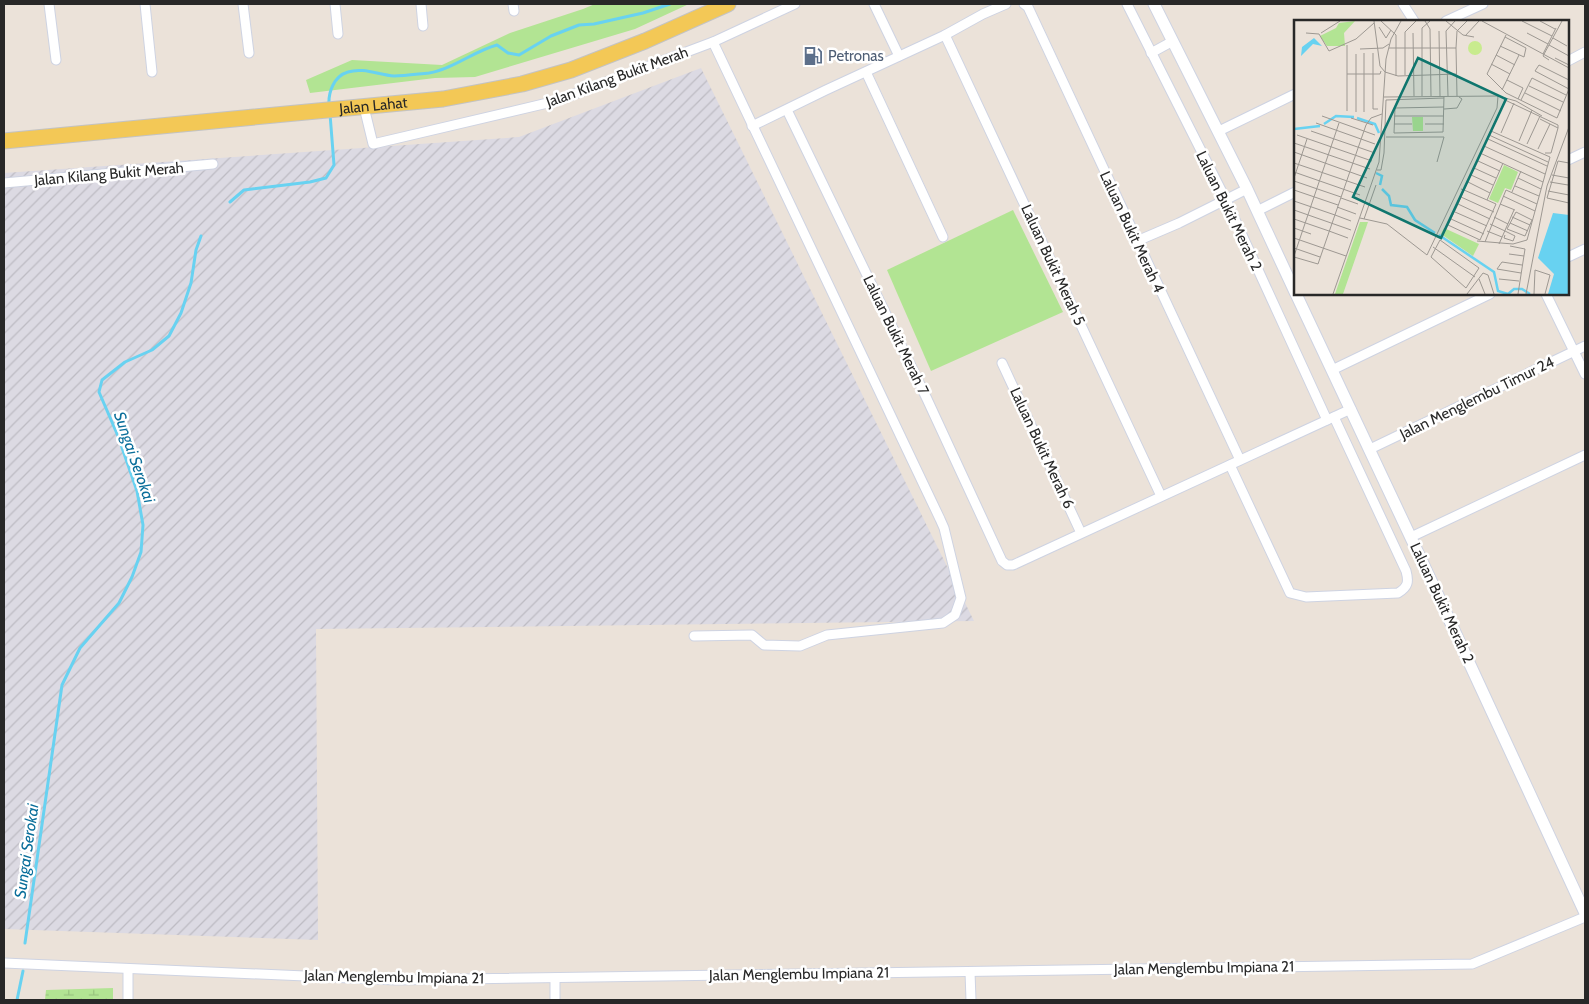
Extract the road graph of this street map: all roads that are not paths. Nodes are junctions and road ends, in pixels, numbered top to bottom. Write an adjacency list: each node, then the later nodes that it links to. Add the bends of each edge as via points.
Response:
1 (49, 4): 26 (street)
2 (145, 4): 28 (street)
3 (244, 4): 23 (street)
4 (334, 4): 18 (street)
5 (421, 4): 17 (street)
6 (728, 4): 31 (main road, Jalan Lahat, via 646,42 522,84 443,99)
7 (795, 4): 21 (street, Jalan Kilang Bukit Merah)
8 (874, 4): 25 (street)
9 (1006, 4): 19 (street)
10 (1024, 4): 45 (street, Laluan Bukit Merah 4)
11 (1127, 4): 24 (street, Laluan Bukit Merah 2)
12 (1154, 4): 20 (street, Laluan Bukit Merah 2)
13 (1403, 4): 15 (street)
14 (1483, 4): 16 (street)
15 (1413, 20)
16 (1448, 20)
17 (423, 26)
18 (338, 34)
19 (945, 35): 25 (street); 63 (street, Laluan Bukit Merah 5)
20 (1173, 41): 24 (street); 34 (street, Laluan Bukit Merah 2)
21 (713, 42): 31 (street, Jalan Kilang Bukit Merah, via 556,101 373,144); 33 (street)
22 (1585, 52): 27 (street)
23 (249, 53)
24 (1152, 53): 42 (street, Laluan Bukit Merah 2)
25 (899, 56): 29 (street)
26 (56, 60)
27 (1569, 60)
28 (152, 72)
29 (866, 72): 32 (street); 44 (street)
30 (1294, 94): 34 (street)
31 (364, 107): 35 (main road, Jalan Lahat)
32 (787, 110): 33 (street); 64 (street, Laluan Bukit Merah 7, via 1002,561 1007,566 1012,565)
33 (752, 126): 66 (street, via 944,528 961,598 955,615 943,623 827,635 800,646 764,645 752,635)
34 (1219, 131): 40 (street, Laluan Bukit Merah 2)
35 (4, 140)
36 (1585, 152): 37 (street)
37 (1569, 160)
38 (213, 164): 39 (street, Jalan Kilang Bukit Merah)
39 (4, 183)
40 (1247, 189): 42 (street); 43 (street, Laluan Bukit Merah 2)
41 (1294, 192): 43 (street)
42 (1226, 200): 45 (street); 58 (street, Laluan Bukit Merah 2)
43 (1257, 210): 48 (street, Laluan Bukit Merah 2)
44 (944, 237)
45 (1137, 241): 61 (street, Laluan Bukit Merah 4)
46 (1585, 249): 47 (street)
47 (1569, 257)
48 (1294, 289)
49 (1297, 295): 55 (street, Laluan Bukit Merah 2)
50 (1488, 295): 55 (street)
51 (1547, 295): 53 (street)
52 (1585, 346): 53 (street, Jalan Menglembu Timur 24)
53 (1575, 351): 56 (street); 59 (street, Jalan Menglembu Timur 24)
54 (1002, 363): 64 (street, Laluan Bukit Merah 6)
55 (1332, 370): 57 (street, Laluan Bukit Merah 2)
56 (1585, 374)
57 (1351, 409): 58 (street); 59 (street, Laluan Bukit Merah 2)
58 (1330, 418): 61 (street); 62 (street, Laluan Bukit Merah 2, via 1406,571 1408,583 1398,593 1306,597 1290,593)
59 (1370, 449): 65 (street, Laluan Bukit Merah 2)
60 (1585, 455): 65 (street)
61 (1240, 460): 62 (street)
62 (1230, 465): 63 (street)
63 (1161, 496): 64 (street)
64 (1081, 533)
65 (1411, 537): 67 (street, Laluan Bukit Merah 2)
66 (694, 636)
67 (1585, 915): 70 (street, Jalan Menglembu Impiana 21, via 1472,964)
68 (4, 963): 69 (street, Jalan Menglembu Impiana 21)
69 (128, 969): 71 (street, Jalan Menglembu Impiana 21, via 396,980); 72 (street)
70 (970, 972): 71 (street, Jalan Menglembu Impiana 21); 74 (street)
71 (555, 978): 73 (street)
72 (128, 1000)
73 (555, 1000)
74 (971, 1000)

